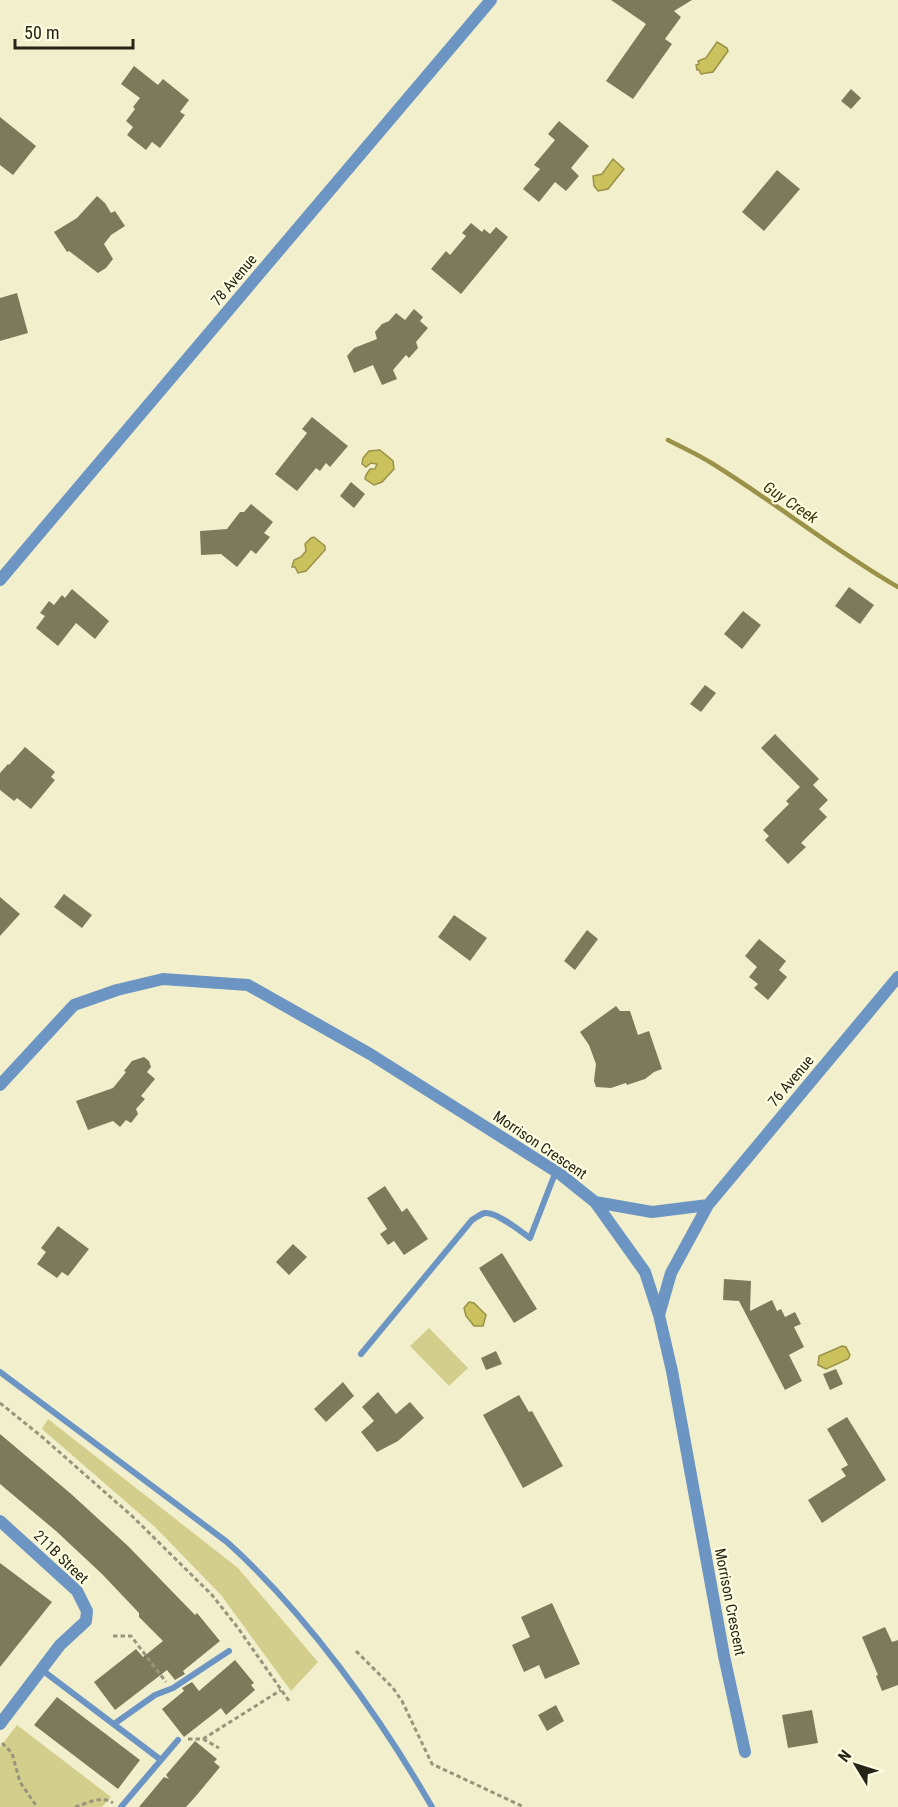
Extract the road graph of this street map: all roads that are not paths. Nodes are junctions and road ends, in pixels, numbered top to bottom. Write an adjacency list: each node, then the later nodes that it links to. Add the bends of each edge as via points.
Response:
1 (491, 0): 2 (street, 78 Avenue)
2 (0, 580)
3 (898, 977): 7 (street, 76 Avenue)
4 (0, 1085): 5 (street, Morrison Crescent, via 74,1005 163,979 248,985 370,1054)
5 (555, 1171): 6 (street, Morrison Crescent); 9 (lane, via 530,1238 488,1213 472,1220)
6 (595, 1202): 7 (street, via 652,1212); 8 (street, Morrison Crescent, via 645,1272)
7 (708, 1205): 8 (street, 76 Avenue, via 671,1273)
8 (659, 1315): 17 (street, Morrison Crescent)
9 (361, 1354)
10 (0, 1372): 20 (lane, via 249,1562 332,1658)
11 (0, 1521): 13 (street, 211B Street, via 77,1591 87,1611 86,1622 60,1645)
12 (229, 1651): 15 (lane)
13 (42, 1670): 14 (street); 15 (lane)
14 (0, 1723)
15 (114, 1724): 18 (lane)
16 (178, 1740): 18 (lane)
17 (745, 1752)
18 (161, 1760): 19 (lane)
19 (120, 1807)
20 (432, 1807)

